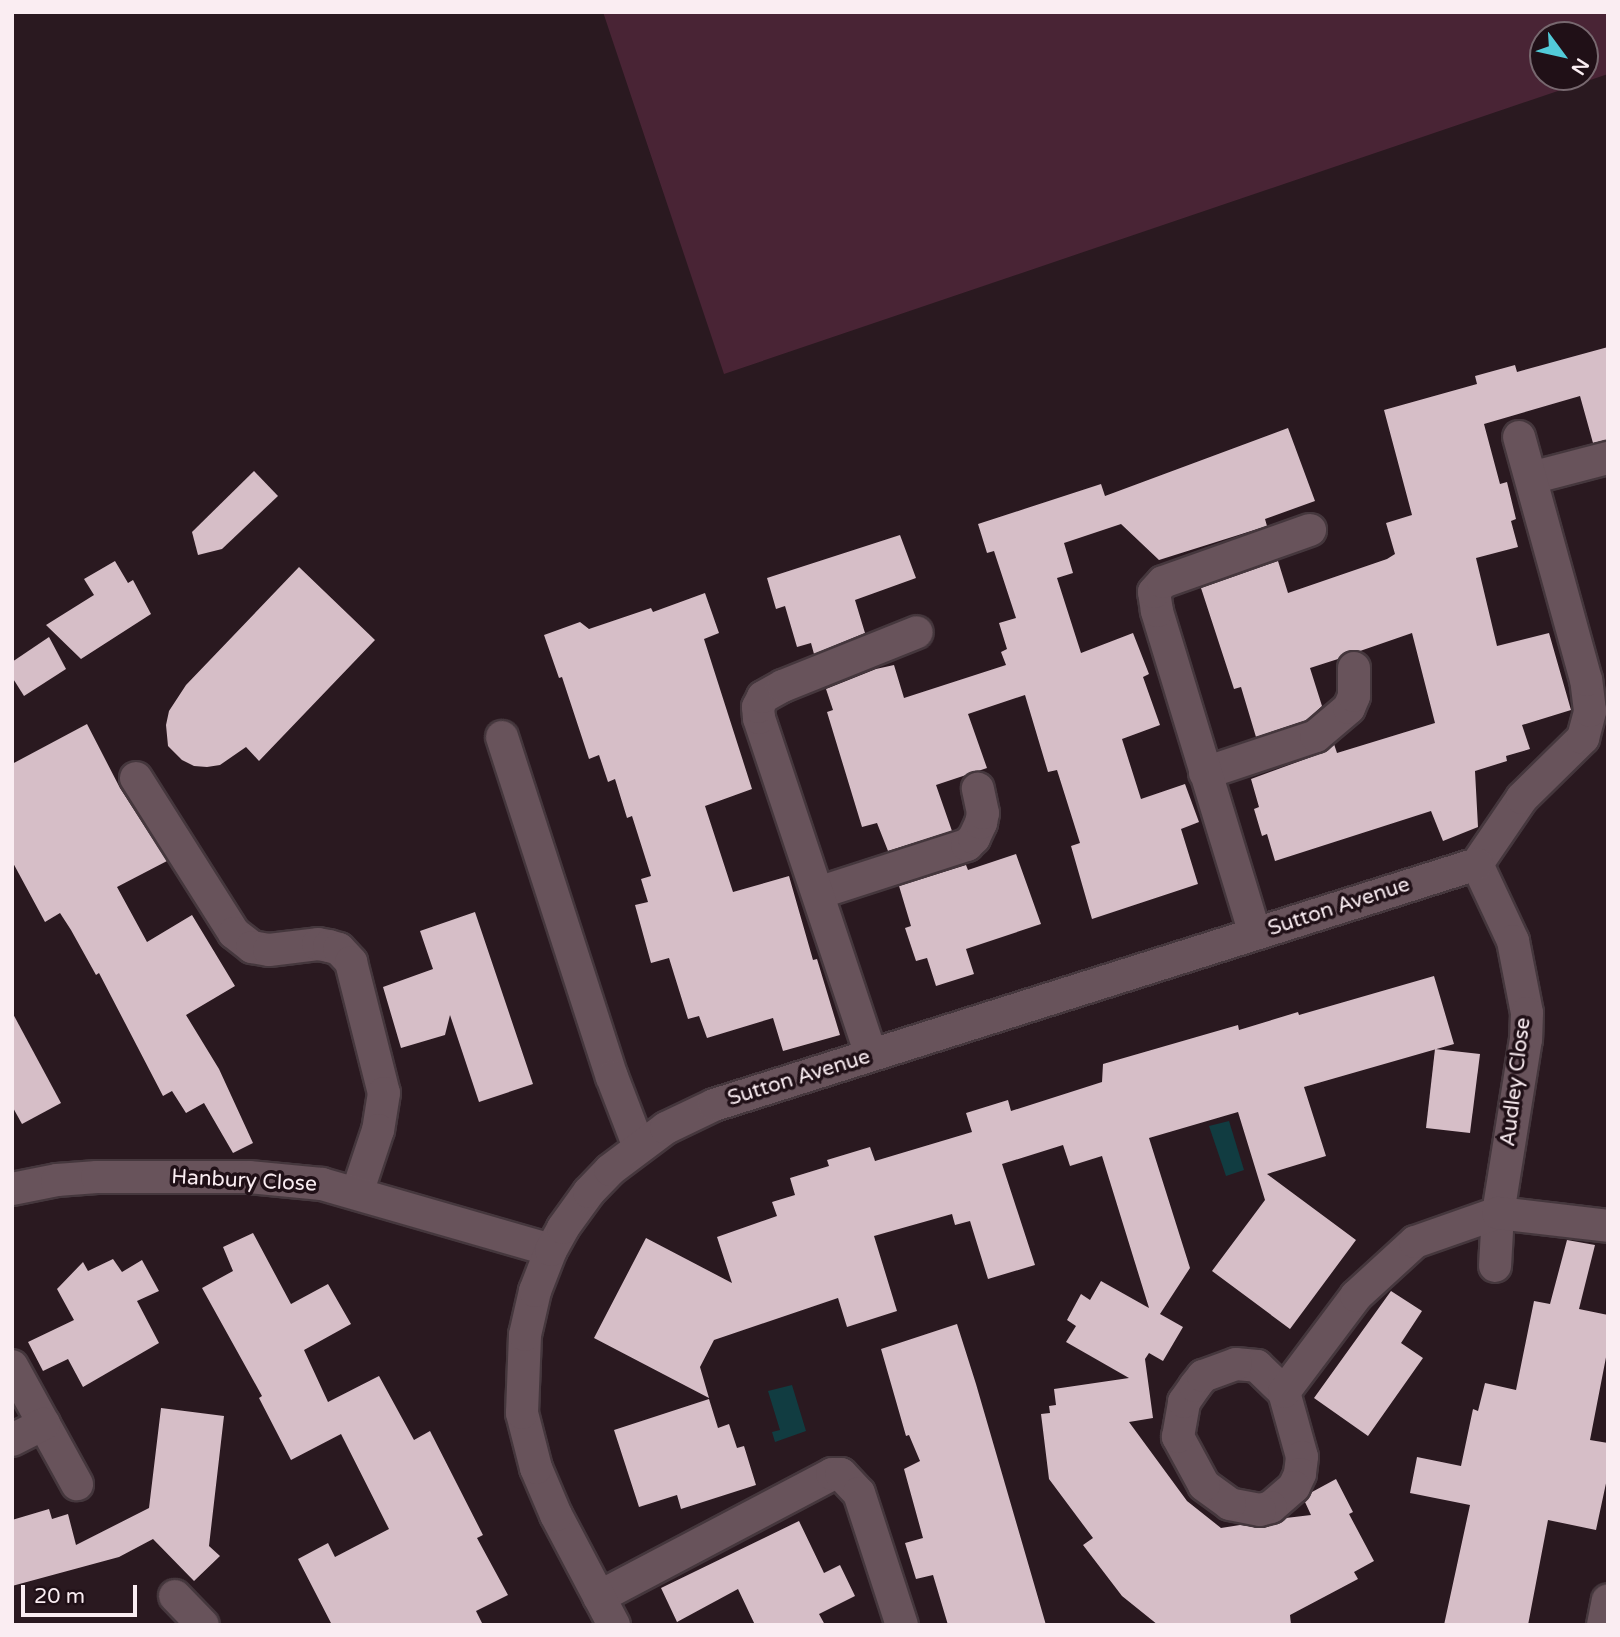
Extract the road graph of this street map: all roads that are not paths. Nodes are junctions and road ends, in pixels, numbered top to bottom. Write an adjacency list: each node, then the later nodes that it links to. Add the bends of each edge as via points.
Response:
1 (1519, 437): 3 (street)
2 (1608, 458): 3 (street)
3 (1531, 478): 7 (street)
4 (1310, 530): 9 (street, via 1163,582 1154,592)
5 (918, 632): 13 (street, via 783,686 760,701 759,718)
6 (1354, 668): 9 (street, via 1349,708 1316,736)
7 (1596, 672): 12 (street, via 1583,738 1522,798)
8 (502, 737): 16 (street)
9 (1205, 773): 14 (street)
10 (136, 778): 18 (street, via 234,933 252,947 269,950 329,946 351,962 384,1093)
11 (978, 789): 13 (street, via 983,813 967,845)
12 (1477, 864): 14 (street, Sutton Avenue); 19 (street, Audley Close, via 1513,941 1527,1013)
13 (818, 893): 15 (street)
14 (1255, 934): 15 (street, Sutton Avenue)
15 (871, 1055): 16 (street, Sutton Avenue, via 714,1105)
16 (639, 1147): 21 (street, Sutton Avenue, via 589,1192)
17 (12, 1189): 18 (street, Hanbury Close, via 97,1177 237,1177 322,1184)
18 (357, 1194): 21 (street, Hanbury Close)
19 (1498, 1213): 20 (street); 22 (street, Audley Close); 24 (street, via 1415,1242 1356,1296)
20 (1608, 1226)
21 (551, 1250): 29 (street, Sutton Avenue, via 525,1335 522,1413 536,1468)
22 (1495, 1266)
23 (12, 1366): 25 (street)
24 (1284, 1392): 24 (street, via 1302,1457 1294,1487 1261,1510 1230,1504 1204,1485 1182,1450 1178,1424 1184,1402 1203,1376 1236,1364 1257,1366)
25 (44, 1424): 26 (street); 27 (street)
26 (12, 1440)
27 (77, 1484)
28 (175, 1596): 31 (street)
29 (599, 1597): 32 (street, Sutton Avenue); 33 (street, via 832,1474 841,1474 859,1493)
30 (1608, 1600): 34 (street)
31 (203, 1625)
32 (614, 1625)
33 (902, 1625)
34 (1603, 1625)

